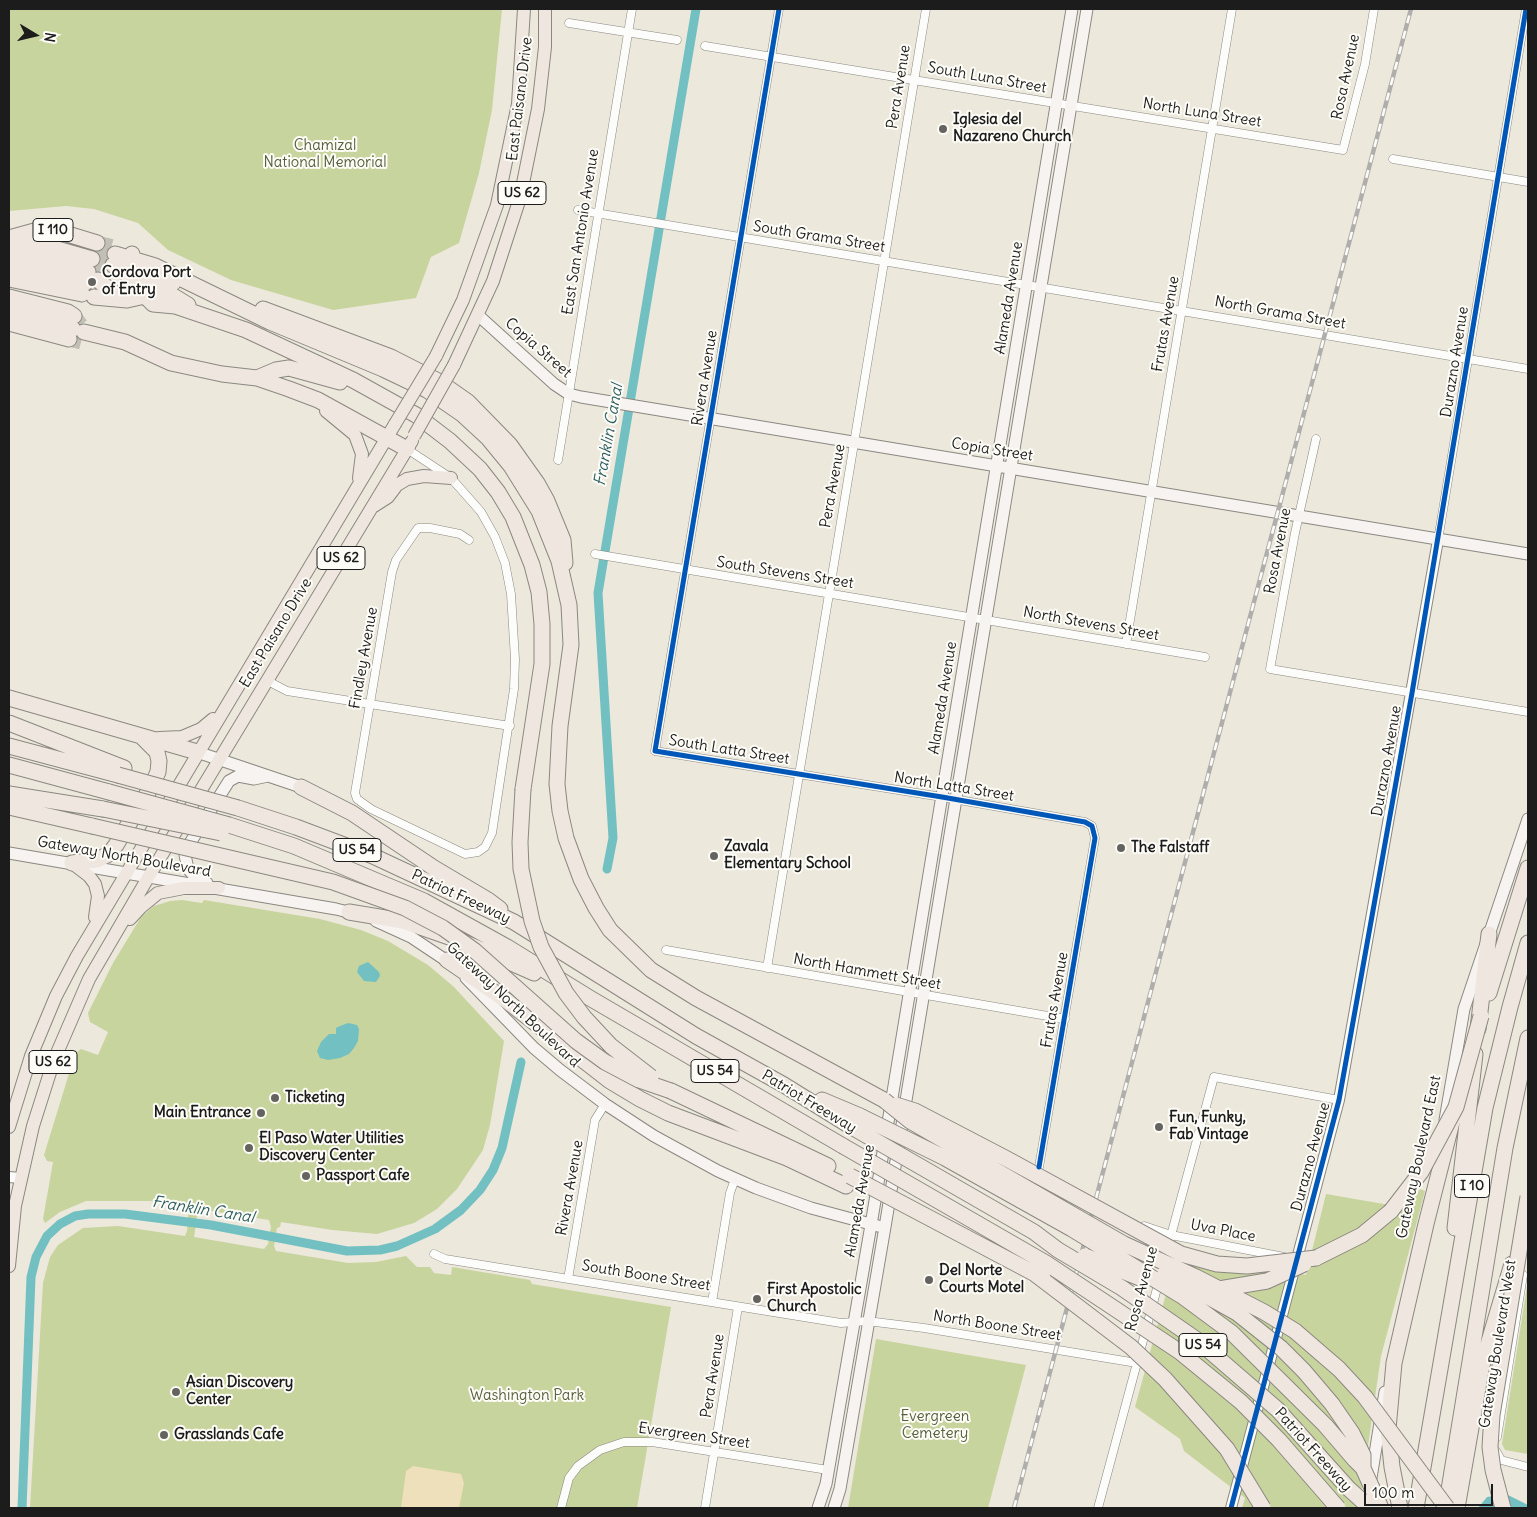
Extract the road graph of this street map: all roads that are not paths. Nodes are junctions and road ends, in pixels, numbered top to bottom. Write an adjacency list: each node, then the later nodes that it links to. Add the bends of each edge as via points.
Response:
1 (524, 9): 33 (main road, East Paisano Drive / US 62, via 521,81 513,134 497,205)
2 (545, 9): 46 (main road, East Paisano Drive / US 62, via 542,78 530,159 509,236)
3 (632, 9): 12 (street, East San Antonio Avenue)
4 (779, 9): 15 (street, Rivera Avenue)
5 (926, 9): 16 (street, Pera Avenue)
6 (1072, 9): 17 (main road, Alameda Avenue)
7 (1086, 9): 18 (main road, Alameda Avenue)
8 (1232, 9): 19 (street, Frutas Avenue)
9 (1374, 9): 20 (street, Rosa Avenue, via 1365,64)
10 (1526, 9): 22 (street, Durazno Avenue)
11 (569, 23): 12 (street)
12 (628, 33): 13 (street); 25 (street, East San Antonio Avenue)
13 (677, 40)
14 (705, 46): 15 (street, South Luna Street)
15 (771, 55): 16 (street, South Luna Street); 26 (street, Rivera Avenue)
16 (914, 80): 17 (street, South Luna Street); 32 (street, Pera Avenue)
17 (1056, 104): 18 (street, North Luna Street); 39 (main road, Alameda Avenue)
18 (1071, 105): 19 (street, North Luna Street); 40 (main road, Alameda Avenue)
19 (1212, 129): 20 (street, North Luna Street); 44 (street, Frutas Avenue)
20 (1344, 150)
21 (1392, 159): 22 (street)
22 (1498, 177): 23 (street); 50 (street, Durazno Avenue)
23 (1528, 182)
24 (578, 210): 25 (street, South Grama Street)
25 (598, 214): 26 (street, South Grama Street); 53 (street, East San Antonio Avenue)
26 (741, 238): 32 (street, South Grama Street); 56 (street, Rivera Avenue)
27 (9, 239): 36 (highway, I 110, via 49,238); 36 (highway, I 110, via 51,229)
28 (9, 245): 36 (highway, I 110, via 43,245)
29 (9, 255): 36 (highway, I 110, via 38,253)
30 (9, 261): 36 (highway, I 110)
31 (130, 262): 36 (highway, I 110); 45 (highway, via 128,277 131,282 176,297); 129 (highway, I 110, via 172,269 189,285 273,312 391,357 438,381 468,402 510,445 547,501 564,540 563,580 569,605 571,645 557,754 560,811 574,860 596,908 610,930 651,970 696,998)
32 (884, 262): 39 (street, South Grama Street); 59 (street, Pera Avenue)
33 (477, 265): 46 (main road, via 479,280 471,303); 57 (main road, East Paisano Drive / US 62, bridge, via 436,356)
34 (9, 268): 36 (highway, I 110)
35 (9, 273): 36 (highway, I 110)
36 (99, 275): 37 (highway, I 110); 38 (highway, I 110, via 72,300); 45 (highway, I 110, via 145,296 153,304 175,306)
37 (9, 279)
38 (9, 284)
39 (1026, 285): 40 (street, North Grama Street); 62 (main road, Alameda Avenue)
40 (1040, 287): 44 (street, North Grama Street); 63 (main road, Alameda Avenue)
41 (9, 298): 49 (highway, via 68,312)
42 (9, 305): 49 (highway)
43 (9, 310): 49 (highway)
44 (1182, 310): 50 (street, North Grama Street); 66 (street, Frutas Avenue)
45 (203, 315): 55 (highway, I 110, via 266,339)
46 (479, 316): 53 (main road, Copia Street); 60 (main road, East Paisano Drive / US 62, bridge)
47 (9, 317): 49 (highway)
48 (9, 322): 49 (highway)
49 (81, 332): 52 (highway, via 145,350 171,364)
50 (1468, 359): 51 (street, North Grama Street); 70 (street, Durazno Avenue)
51 (1528, 369)
52 (257, 378): 54 (highway); 55 (highway, via 289,368)
53 (569, 394): 56 (main road, Copia Street); 61 (street, East San Antonio Avenue)
54 (304, 395): 57 (highway); 65 (main road, via 356,435 362,454)
55 (381, 396): 128 (highway, bridge, via 416,415 480,469 508,509 526,549 539,592 542,624 537,708 523,789 520,842 521,869 532,921 551,967 584,1017 611,1046)
56 (711, 419): 59 (main road, Copia Street); 73 (street, Rivera Avenue)
57 (387, 438): 60 (highway); 65 (main road, East Paisano Drive / US 62)
58 (1316, 439): 68 (street, Rosa Avenue)
59 (854, 443): 62 (main road, Copia Street); 75 (street, Pera Avenue)
60 (407, 449): 64 (street); 67 (main road, East Paisano Drive / US 62)
61 (558, 460)
62 (996, 466): 63 (main road, Copia Street); 76 (main road, Alameda Avenue)
63 (1010, 468): 66 (main road, Copia Street); 77 (main road, Alameda Avenue)
64 (451, 478): 67 (main road, via 424,476 407,479); 88 (street, via 481,512 505,563 511,594 515,659)
65 (357, 487): 74 (main road, East Paisano Drive / US 62)
66 (1152, 492): 68 (main road, Copia Street); 79 (street, Frutas Avenue)
67 (372, 507): 78 (main road, East Paisano Drive / US 62)
68 (1299, 516): 70 (main road, Copia Street); 82 (street, Rosa Avenue, via 1270,669)
69 (469, 540): 84 (street, Findley Avenue, via 460,534 418,528 401,552 392,572)
70 (1438, 540): 72 (main road, Copia Street); 82 (street, Durazno Avenue)
71 (595, 554): 73 (street, South Stevens Street)
72 (1528, 554)
73 (685, 571): 75 (street, South Stevens Street); 91 (street, Rivera Avenue)
74 (303, 580): 78 (main road, via 308,598); 85 (main road, East Paisano Drive / US 62)
75 (829, 594): 76 (street, South Stevens Street); 96 (street, Pera Avenue)
76 (972, 616): 77 (street, North Stevens Street); 100 (main road, Alameda Avenue)
77 (984, 618): 79 (street, North Stevens Street); 101 (main road, Alameda Avenue)
78 (299, 628): 81 (main road, East Paisano Drive / US 62)
79 (1126, 644): 80 (street, North Stevens Street)
80 (1205, 657)
81 (266, 680): 84 (street, via 287,691); 93 (main road, East Paisano Drive / US 62)
82 (1412, 693): 86 (street); 130 (street, Durazno Avenue)
83 (9, 698): 89 (highway)
84 (370, 704): 88 (street); 88 (street, Findley Avenue, via 357,799 460,853 471,854 485,847 492,833)
85 (221, 712): 89 (main road, via 201,729 182,737); 92 (main road, East Paisano Drive / US 62)
86 (1528, 712)
87 (9, 723): 95 (highway)
88 (510, 726)
89 (142, 737): 92 (highway); 107 (highway, via 152,744 160,761 150,788 109,854 97,860)
90 (9, 746): 95 (highway)
91 (655, 751): 96 (street, South Latta Street)
92 (198, 752): 93 (main road); 109 (main road, East Paisano Drive / US 62)
93 (219, 759): 97 (main road); 110 (main road, East Paisano Drive / US 62)
94 (9, 765): 104 (highway, bridge, via 109,792)
95 (121, 772): 113 (highway, Patriot Freeway / US 54, bridge, via 296,827 374,856)
96 (799, 774): 100 (street, North Latta Street); 120 (street, Pera Avenue)
97 (268, 776): 98 (main road); 111 (main road, via 254,779 238,776 230,781 190,842 185,855 188,869 195,877)
98 (301, 787): 113 (highway, via 352,813 488,900)
99 (9, 794): 104 (highway, bridge)
100 (942, 797): 101 (street, North Latta Street); 121 (main road, Alameda Avenue)
101 (954, 799): 105 (street, North Latta Street, via 1085,822 1092,826); 122 (main road, Alameda Avenue)
102 (9, 807): 128 (highway, bridge, via 333,882 405,908 443,928 475,951 576,1041 605,1062)
103 (1528, 819): 115 (main road, Gateway Boulevard East)
104 (225, 829): 123 (highway, Patriot Freeway / US 54, via 294,846 424,900)
105 (1095, 838): 124 (street, Frutas Avenue)
106 (9, 853): 107 (main road, Gateway North Boulevard)
107 (72, 864): 109 (main road, Gateway North Boulevard); 114 (main road, via 95,884 98,906)
108 (1528, 868): 132 (highway, bridge)
109 (126, 873): 110 (main road, Gateway North Boulevard); 114 (main road, East Paisano Drive / US 62)
110 (148, 876): 111 (main road, Gateway North Boulevard); 116 (main road, East Paisano Drive / US 62)
111 (219, 888): 112 (main road, Gateway North Boulevard); 116 (main road, via 184,888 158,893 140,906)
112 (349, 912): 119 (main road, Gateway North Boulevard, via 386,925); 123 (highway, via 403,921 466,943)
113 (514, 922): 133 (highway, Patriot Freeway / US 54, via 696,1036)
114 (92, 928): 125 (main road, East Paisano Drive / US 62)
115 (1489, 934): 161 (highway, via 1459,1197 1440,1321); 178 (main road, Gateway Boulevard East, via 1464,1009 1445,1118 1390,1358)
116 (110, 942): 126 (main road, East Paisano Drive / US 62)
117 (1528, 943): 161 (highway, I 10, via 1485,1108)
118 (666, 950): 120 (street, North Hammett Street)
119 (447, 960): 131 (main road, Gateway North Boulevard, via 534,1048); 138 (highway, via 507,1001 610,1081 640,1099)
120 (767, 968): 121 (street, North Hammett Street)
121 (909, 994): 122 (street, North Hammett Street); 141 (main road, Alameda Avenue)
122 (922, 996): 124 (street, North Hammett Street); 143 (main road, Alameda Avenue)
123 (588, 997): 158 (highway, Patriot Freeway / US 54, bridge, via 1046,1263)
124 (1065, 1019): 135 (street, Frutas Avenue)
125 (45, 1022): 126 (main road); 134 (main road, East Paisano Drive / US 62)
126 (66, 1030): 136 (main road, East Paisano Drive / US 62)
127 (1528, 1038): 163 (highway, I 10, via 1505,1148)
128 (671, 1091): 138 (highway)
129 (884, 1100): 147 (highway, bridge, via 910,1121); 149 (highway, bridge, via 915,1111 1181,1254 1217,1264 1247,1266)
130 (1339, 1100): 145 (street, Rosa Avenue, via 1214,1077); 150 (street, Durazno Avenue)
131 (604, 1104): 137 (main road, Gateway North Boulevard, via 686,1155); 153 (street, Rivera Avenue, via 595,1120)
132 (1456, 1107): 149 (highway, bridge, via 1421,1172 1391,1211 1362,1235); 162 (highway, bridge, via 1404,1318 1391,1385)
133 (855, 1121): 144 (highway, Patriot Freeway / US 54, bridge); 168 (highway, bridge, via 971,1172 1182,1296 1232,1333 1325,1425)
134 (9, 1127)
135 (1039, 1167)
136 (14, 1177): 151 (main road, East Paisano Drive / US 62, via 15,1206)
137 (735, 1179): 141 (main road, Gateway North Boulevard, via 811,1208); 154 (street)
138 (848, 1181): 152 (highway, bridge); 159 (highway, bridge, via 1057,1299 1087,1320)
139 (1528, 1197): 185 (highway, bridge, via 1492,1415 1492,1470)
140 (1528, 1212): 163 (highway, via 1488,1340)
141 (871, 1225): 143 (main road, Gateway North Boulevard); 157 (main road, Alameda Avenue)
142 (1144, 1226): 145 (street, Uva Place)
143 (885, 1228): 156 (main road, Alameda Avenue)
144 (1034, 1232): 149 (highway, bridge, via 1131,1276 1173,1286 1211,1290 1267,1281); 178 (highway, Patriot Freeway / US 54, bridge, via 1197,1340 1278,1410)
145 (1171, 1235): 150 (street, Uva Place); 160 (street, Rosa Avenue)
146 (1528, 1239): 167 (street, Gateway Boulevard West, via 1497,1454 1501,1460)
147 (1124, 1244): 162 (highway, bridge, via 1247,1303 1295,1331 1339,1369); 168 (highway, bridge, via 1148,1262 1237,1314 1281,1348 1332,1404 1363,1455)
148 (434, 1254): 153 (street, South Boone Street, via 445,1260)
149 (1316, 1258)
150 (1297, 1260): 175 (street, Durazno Avenue)
151 (9, 1266)
152 (1035, 1274): 158 (highway, bridge, via 1113,1316); 159 (highway, bridge)
153 (568, 1279): 154 (street, South Boone Street)
154 (712, 1302): 155 (street, South Boone Street)
155 (738, 1307): 157 (street, South Boone Street); 164 (street, Pera Avenue)
156 (867, 1321): 157 (street, North Boone Street); 160 (street, North Boone Street); 173 (main road, Alameda Avenue, via 840,1489)
157 (853, 1323): 169 (main road, Alameda Avenue)
158 (1140, 1326): 177 (highway, Patriot Freeway / US 54, bridge, via 1186,1357 1240,1402 1279,1440)
159 (1107, 1328): 176 (highway, bridge, via 1152,1366 1202,1418 1227,1449)
160 (1137, 1363): 174 (street, Rosa Avenue)
161 (1438, 1381): 165 (highway, I 10)
162 (1388, 1429): 180 (highway); 183 (highway, bridge)
163 (1463, 1437): 166 (highway)
164 (714, 1452): 169 (street, Evergreen Street); 170 (street, Evergreen Street, via 637,1441 612,1445 578,1466 569,1478); 171 (street, Pera Avenue)
165 (1423, 1462): 181 (highway); 182 (highway, I 10)
166 (1459, 1462): 183 (highway); 184 (highway)
167 (1528, 1466)
168 (1363, 1468): 179 (highway, bridge)
169 (828, 1470): 172 (main road, Alameda Avenue)
170 (561, 1508)
171 (705, 1508)
172 (818, 1508)
173 (834, 1508)
174 (1098, 1508)
175 (1231, 1508)
176 (1263, 1508)
177 (1338, 1508)
178 (1367, 1508)
179 (1381, 1508)
180 (1400, 1508)
181 (1408, 1508)
182 (1416, 1508)
183 (1447, 1508)
184 (1457, 1508)
185 (1503, 1508)

